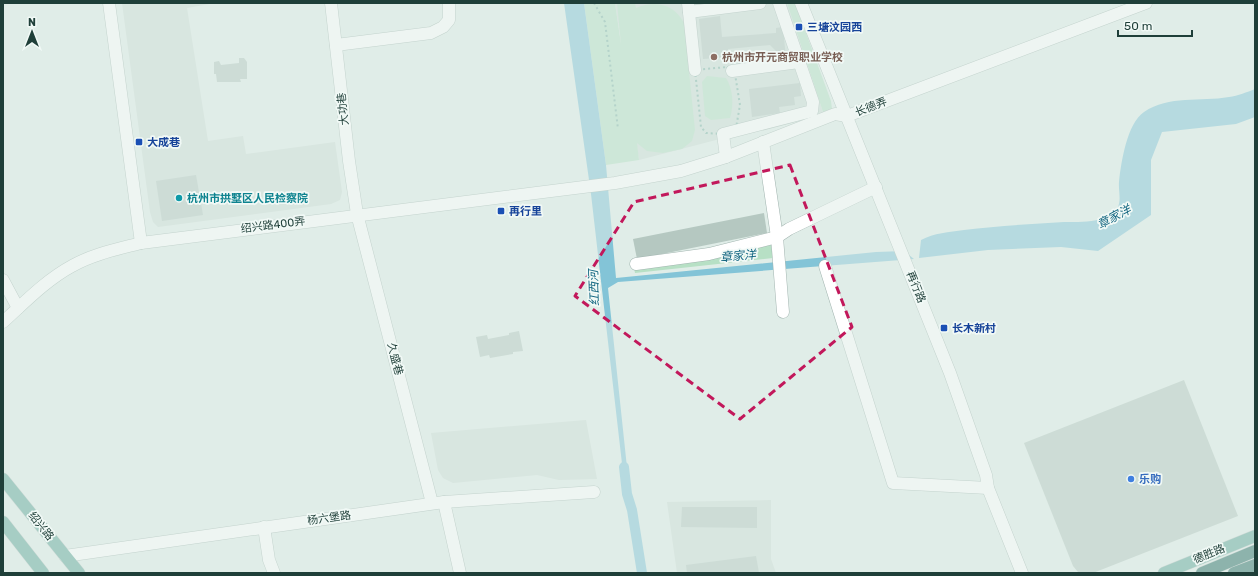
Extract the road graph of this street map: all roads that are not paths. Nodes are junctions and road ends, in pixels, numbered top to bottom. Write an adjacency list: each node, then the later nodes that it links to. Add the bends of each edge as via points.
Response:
1 (110, 3): 20 (street)
2 (331, 3): 9 (street, 大功巷)
3 (449, 3): 9 (street, via 449,20 443,27 431,33)
4 (760, 3): 8 (street)
5 (779, 3): 10 (street)
6 (801, 3): 13 (street, 再行路)
7 (1146, 3): 13 (street, 长德弄)
8 (688, 7): 11 (street)
9 (336, 45): 18 (street, 大功巷, via 349,161)
10 (799, 62): 12 (street); 15 (street, via 813,102 812,111 723,134)
11 (695, 70)
12 (732, 71)
13 (847, 116): 14 (street, 长德弄, via 835,114); 16 (street, 再行路)
14 (763, 142): 15 (street, 长德弄); 19 (street)
15 (726, 157): 17 (street, 长德弄, via 681,171)
16 (876, 187): 19 (street); 28 (street, 再行路, via 950,373 986,475)
17 (566, 189): 18 (street, 绍兴路400弄)
18 (358, 214): 20 (street, 绍兴路400弄); 30 (street, 久盛巷)
19 (777, 237): 21 (street, via 709,254); 25 (street)
20 (141, 242): 24 (street, 绍兴路400弄, via 72,266)
21 (636, 264)
22 (826, 266): 28 (street, via 893,484)
23 (3, 280): 24 (street)
24 (18, 308): 26 (street, 绍兴路400弄)
25 (783, 312)
26 (3, 322)
27 (3, 479): 35 (main road, 绍兴路)
28 (988, 488): 41 (street, 再行路)
29 (594, 492): 30 (street, 杨六堡路)
30 (438, 502): 32 (street, 杨六堡路); 40 (street, 久盛巷)
31 (3, 522): 37 (main road)
32 (264, 527): 35 (street, 杨六堡路); 39 (street, via 269,560)
33 (1255, 536): 42 (main road, 德胜路)
34 (1255, 551): 43 (highway)
35 (65, 556): 38 (main road, 绍兴路)
36 (1255, 565): 44 (highway)
37 (42, 573)
38 (79, 573)
39 (274, 573)
40 (460, 573)
41 (1022, 573)
42 (1164, 573)
43 (1202, 573)
44 (1234, 573)

